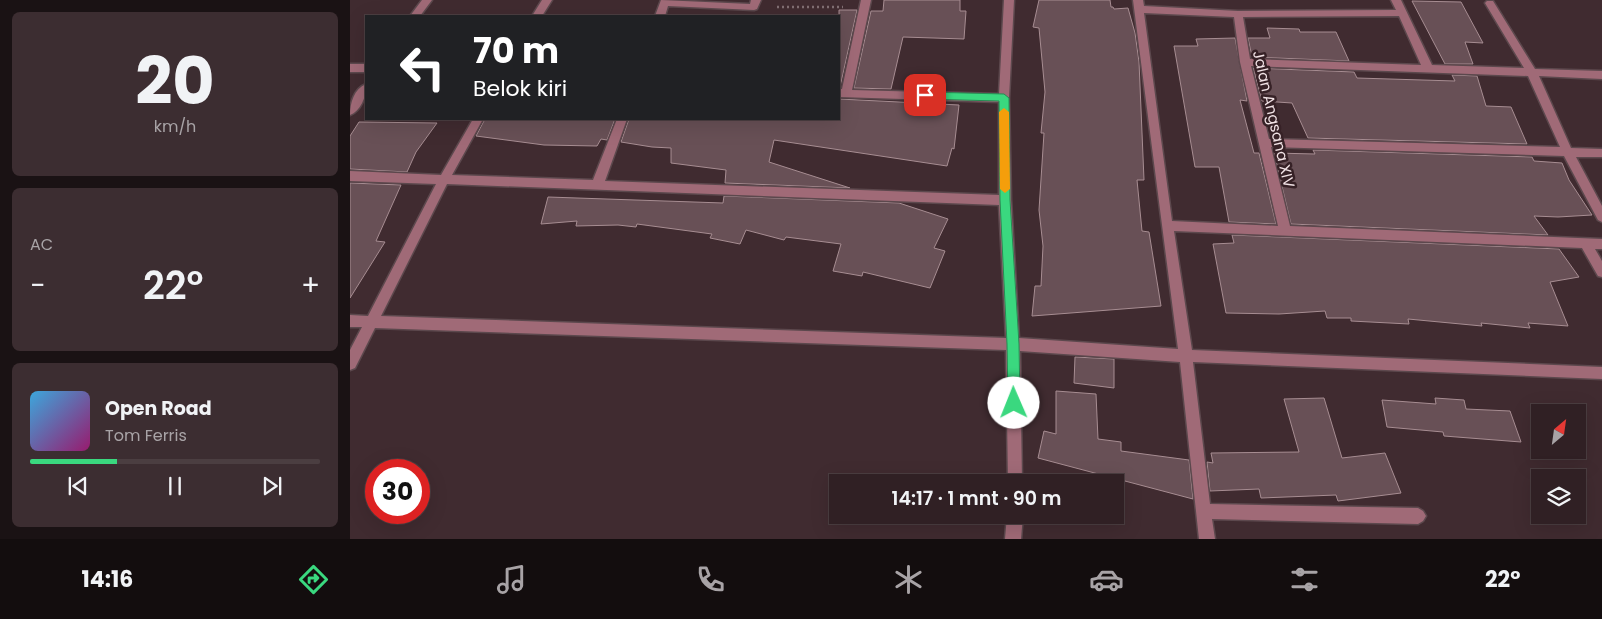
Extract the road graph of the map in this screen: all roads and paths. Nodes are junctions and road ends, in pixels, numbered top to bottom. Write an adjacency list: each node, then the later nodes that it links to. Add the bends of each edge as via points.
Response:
1 (427, 0): 12 (street)
2 (546, 0): 13 (street)
3 (1009, 0): 23 (street)
4 (1396, 0): 10 (street)
5 (666, 2): 6 (street); 14 (street)
6 (755, 3): 7 (path)
7 (865, 3): 22 (street)
8 (1139, 4): 11 (street); 35 (street)
9 (1490, 4): 19 (street)
10 (1402, 13): 11 (street); 18 (street)
11 (1238, 14): 15 (street, Jalan Angsana XIV)
12 (417, 15)
13 (538, 15)
14 (660, 15)
15 (1245, 62): 18 (street); 27 (street, Jalan Angsana XIV)
16 (350, 68): 17 (street)
17 (365, 68)
18 (1429, 70): 19 (street)
19 (1532, 73): 20 (street); 28 (street)
20 (1602, 75)
21 (365, 89): 24 (street)
22 (842, 93): 23 (street)
23 (1004, 98): 33 (street)
24 (350, 111)
25 (477, 120): 31 (street)
26 (622, 120): 32 (street)
27 (1263, 143): 28 (street); 36 (street, Jalan Angsana XIV)
28 (1567, 152): 29 (street); 34 (street)
29 (1602, 153)
30 (350, 176): 31 (street)
31 (444, 179): 32 (street); 41 (street)
32 (597, 186): 33 (street)
33 (1005, 200): 42 (street)
34 (1602, 217)
35 (1167, 226): 36 (street); 43 (street)
36 (1284, 230): 37 (street)
37 (1585, 242): 38 (street); 39 (street)
38 (1602, 244)
39 (1602, 272)
40 (350, 321): 41 (street)
41 (373, 322): 42 (street); 44 (street)
42 (1013, 344): 43 (street); 46 (street)
43 (1186, 356): 45 (street); 47 (street)
44 (350, 364)
45 (1602, 372)
46 (1015, 474)
47 (1205, 511): 48 (street); 51 (street)
48 (1418, 516)
49 (1014, 524): 50 (street)
50 (1013, 539)
51 (1207, 539)

